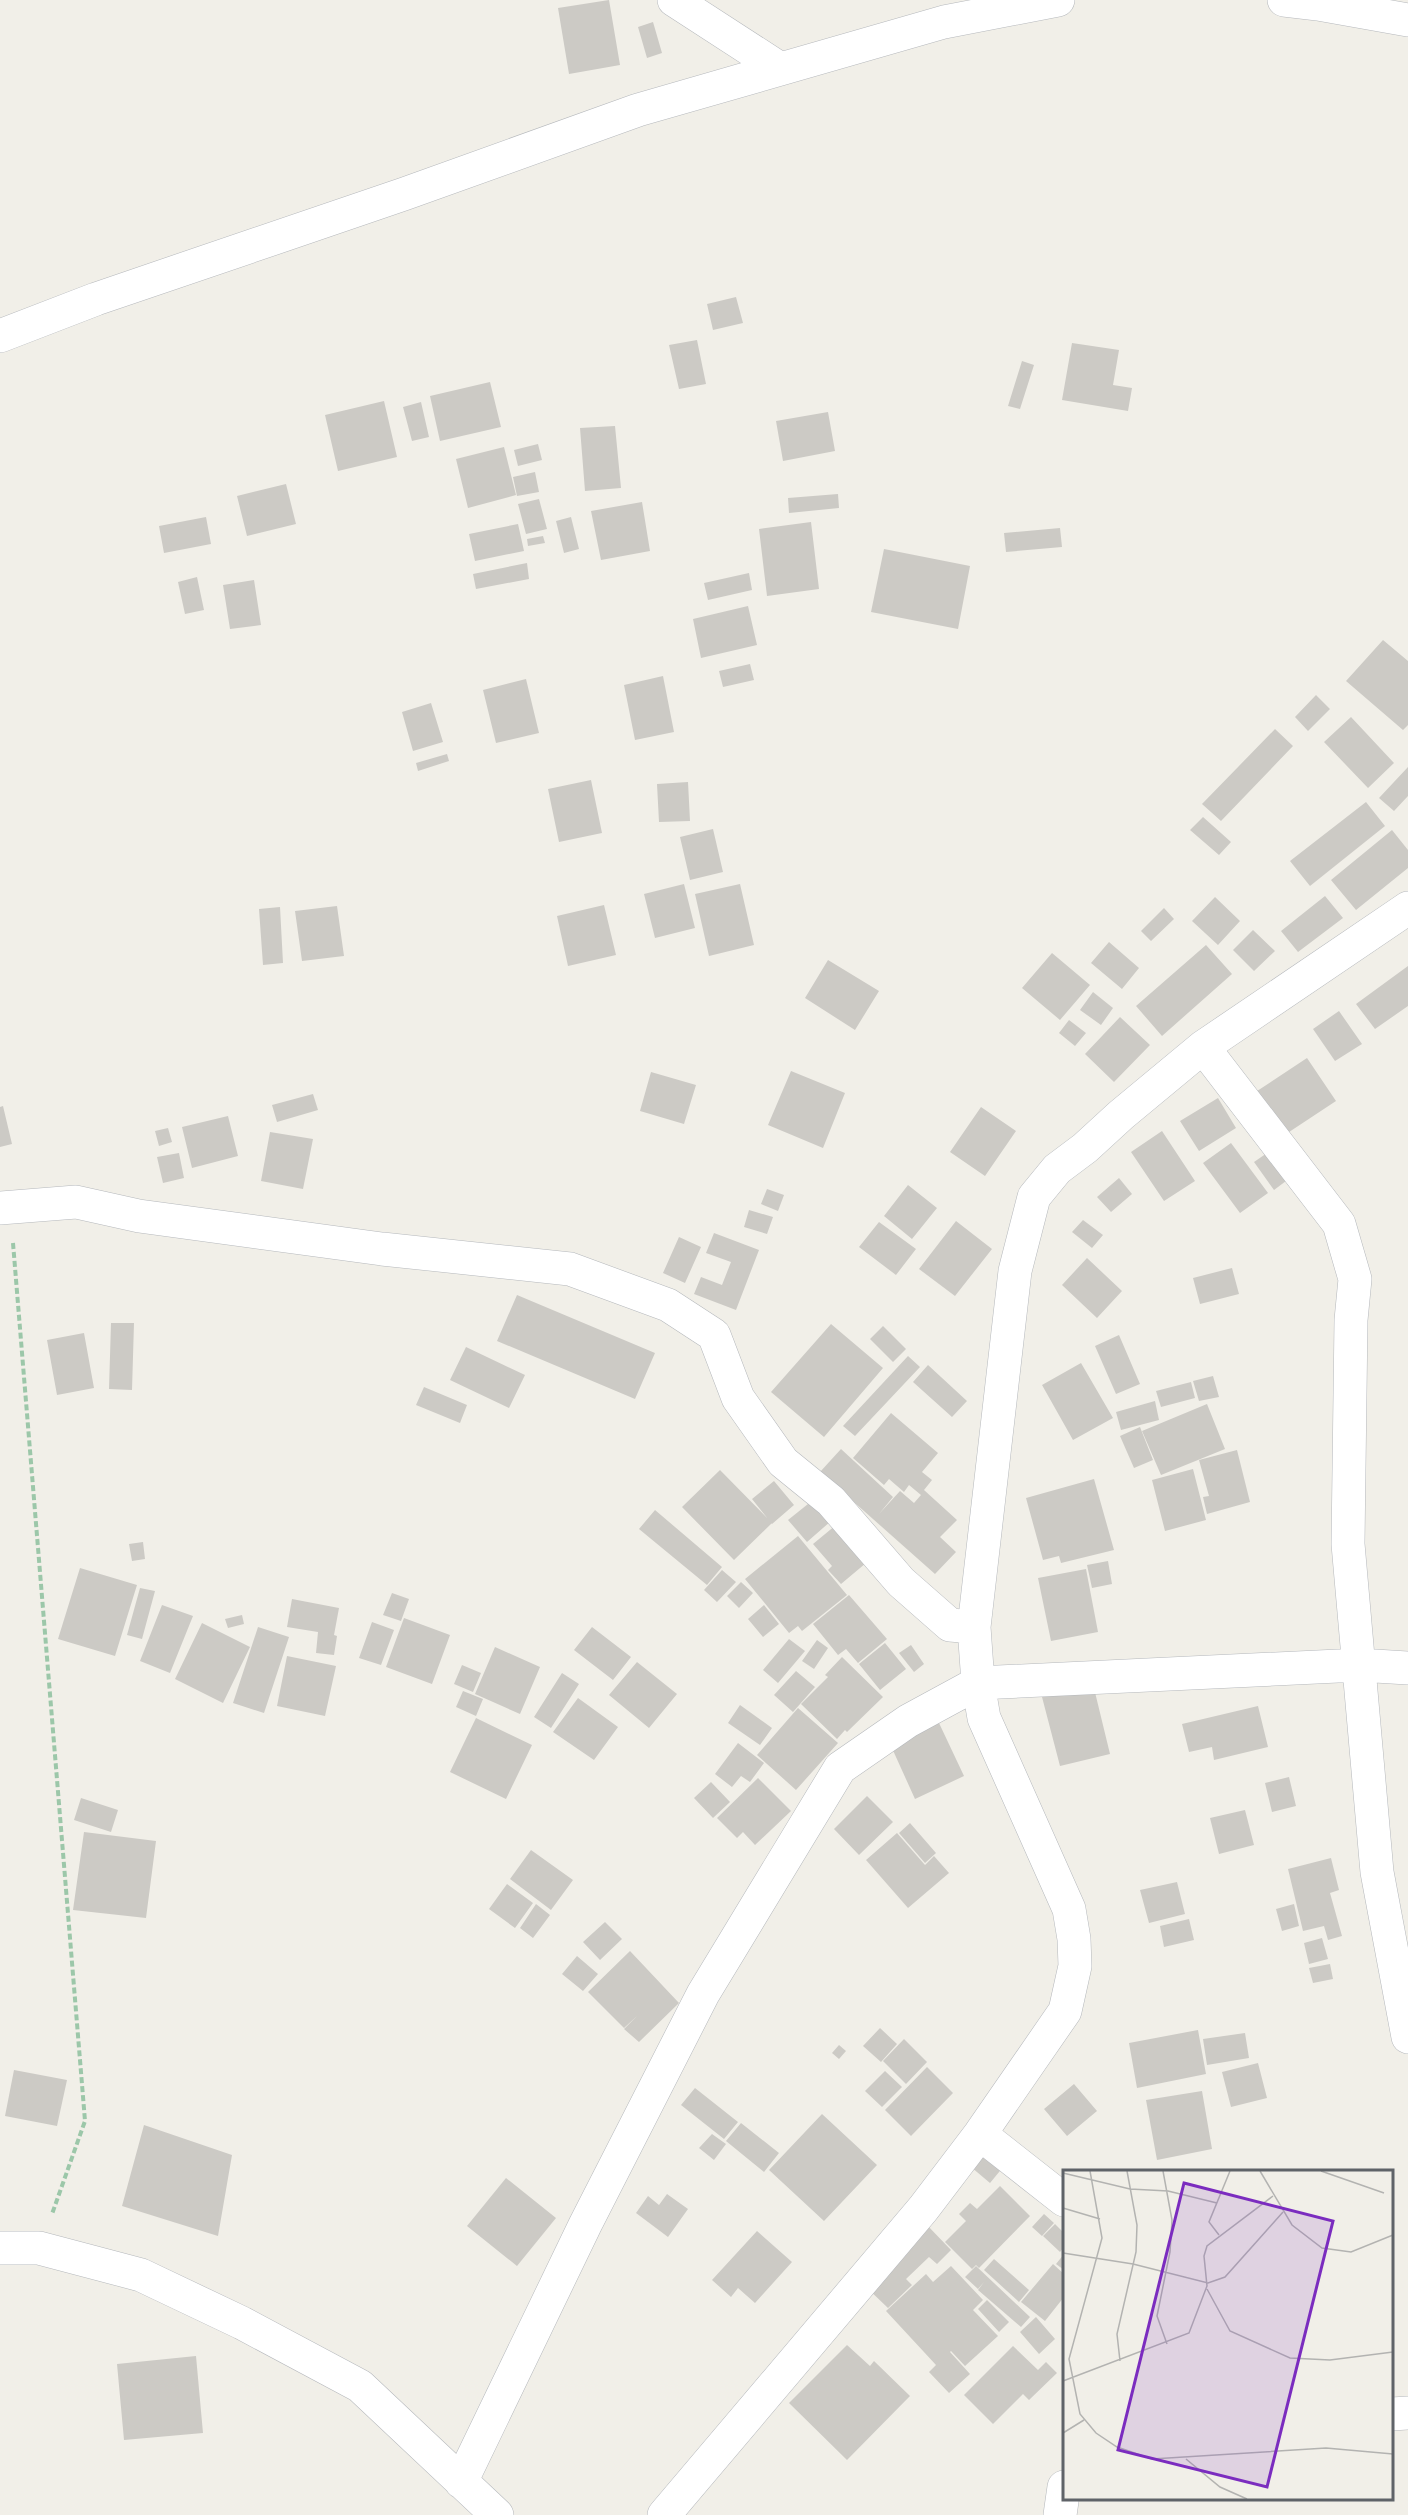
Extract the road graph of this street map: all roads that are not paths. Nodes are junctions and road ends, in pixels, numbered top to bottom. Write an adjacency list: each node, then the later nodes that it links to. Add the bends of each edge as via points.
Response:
1 (674, 0): 5 (street)
2 (1058, 0): 5 (street, via 944,22)
3 (1284, 0): 4 (street)
4 (1408, 20)
5 (779, 68): 6 (street, via 638,110)
6 (0, 336)
7 (1408, 908): 8 (street)
8 (1203, 1047): 10 (street, via 1057,1169 1034,1197 1015,1271); 11 (street, via 1339,1224 1355,1279 1348,1544)
9 (5, 1207): 10 (street, via 76,1202 140,1216 382,1250 570,1269 668,1305 714,1335 738,1398 783,1462 831,1501 901,1582 950,1625)
10 (974, 1627): 13 (street)
11 (1359, 1665): 12 (street); 13 (street); 14 (street, via 1377,1872)
12 (1408, 1668)
13 (978, 1683): 15 (street, via 984,1718 1069,1909 1075,1966 1065,2011); 20 (street, via 908,1722 840,1768 703,1994 585,2225)
14 (1408, 2037)
15 (980, 2134): 16 (street); 23 (street, via 922,2209)
16 (1063, 2197)
17 (0, 2248): 20 (street, via 39,2248 141,2275 242,2323 360,2386)
18 (1408, 2413): 19 (street)
19 (1393, 2414)
20 (461, 2482): 22 (street)
21 (1063, 2498): 24 (street)
22 (497, 2515)
23 (664, 2515)
24 (1060, 2515)

